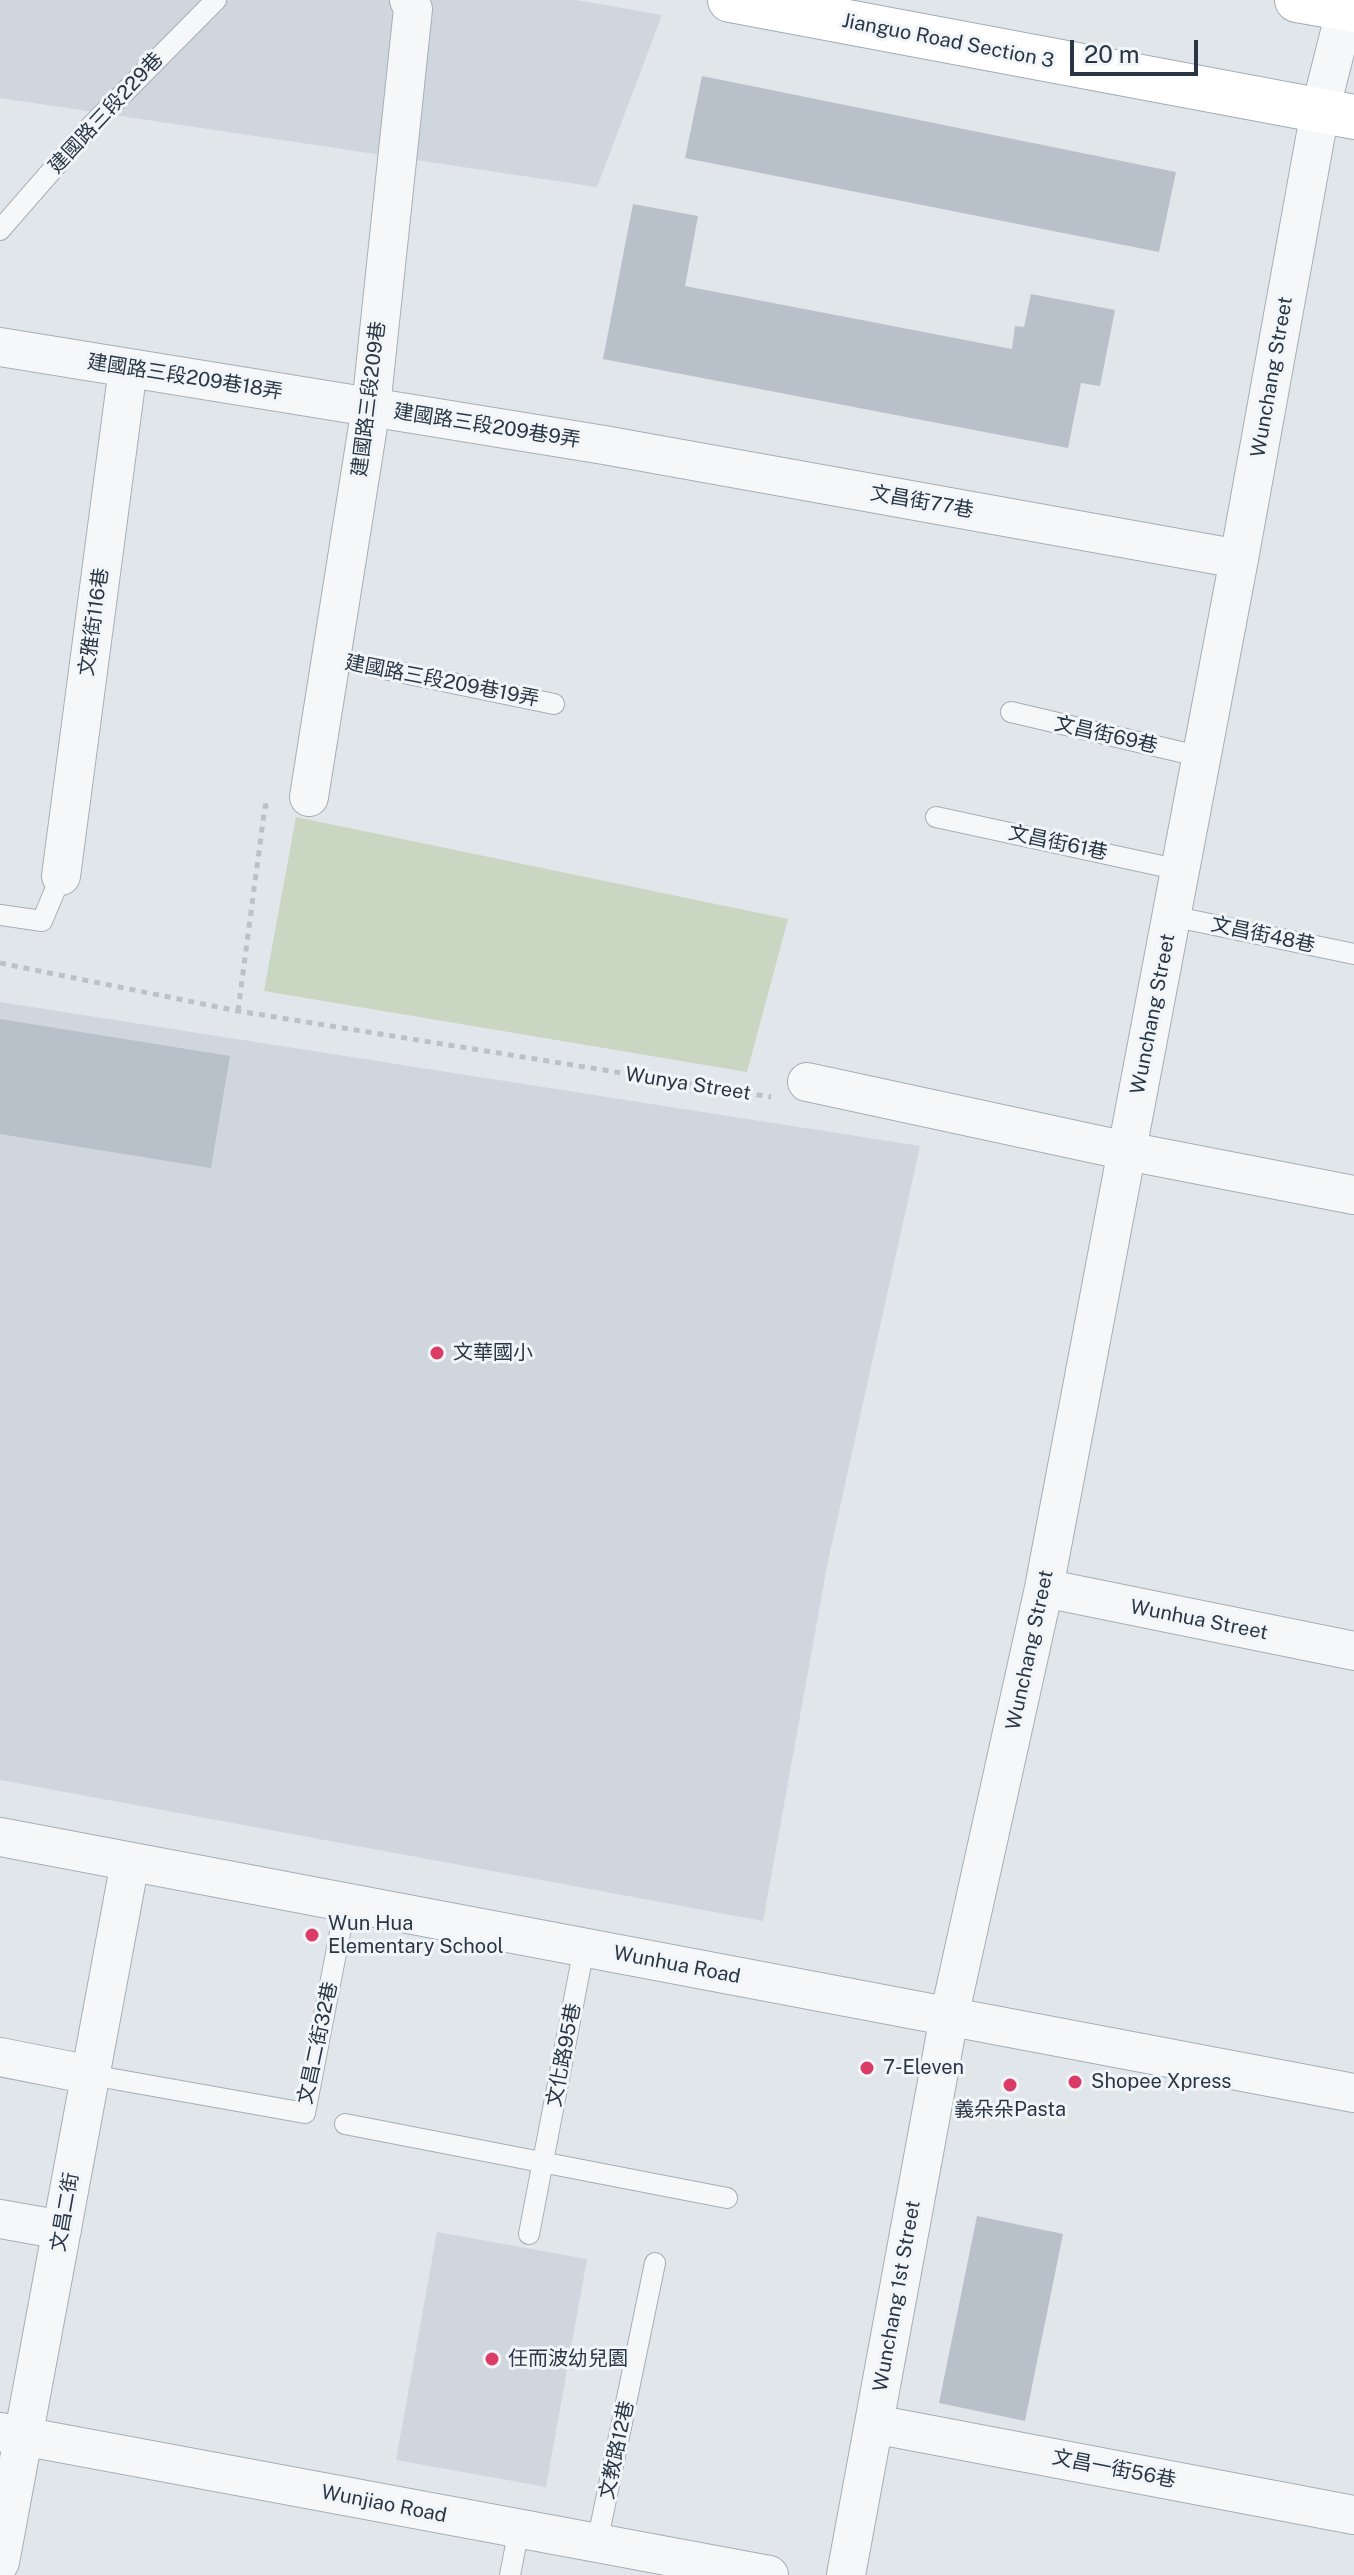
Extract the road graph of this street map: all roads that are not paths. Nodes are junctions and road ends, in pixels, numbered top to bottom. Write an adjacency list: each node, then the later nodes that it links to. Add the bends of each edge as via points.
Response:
1 (216, 0): 7 (lane, 建國路三段229巷, via 88,129)
2 (409, 0): 10 (street, 建國路三段209巷, via 413,9)
3 (730, 0): 6 (main road, Jianguo Road Section 3)
4 (1297, 0): 5 (main road)
5 (1350, 9): 6 (street, Wunchang Street)
6 (1337, 114): 12 (street, Wunchang Street)
7 (0, 230)
8 (0, 347): 9 (street, 建國路三段209巷18弄)
9 (128, 368): 10 (street, 建國路三段209巷18弄); 20 (street, 文雅街116巷)
10 (371, 407): 11 (street, 建國路三段209巷9弄); 13 (street, 建國路三段209巷)
11 (604, 445): 12 (street, 文昌街77巷)
12 (1239, 559): 16 (street, Wunchang Street)
13 (331, 658): 14 (lane, 建國路三段209巷19弄); 17 (street, 建國路三段209巷)
14 (554, 704)
15 (1011, 712): 16 (lane, 文昌街69巷)
16 (1202, 757): 19 (street, Wunchang Street)
17 (309, 797)
18 (936, 817): 19 (lane, 文昌街61巷)
19 (1180, 870): 22 (street, Wunchang Street)
20 (61, 876): 21 (lane, via 42,921)
21 (0, 915)
22 (1171, 916): 23 (lane, 文昌街48巷); 25 (street, Wunchang Street)
23 (1354, 954)
24 (807, 1082): 25 (street)
25 (1127, 1151): 26 (street); 27 (street, Wunchang Street)
26 (1354, 1195)
27 (1044, 1588): 28 (street, Wunhua Street); 33 (street, Wunchang Street)
28 (1354, 1651)
29 (0, 1837): 30 (street, Wunhua Road)
30 (130, 1862): 31 (street, Wunhua Road); 35 (street, 文昌二街)
31 (346, 1902): 32 (street, Wunhua Road); 35 (lane, 文昌二街32巷, via 305,2113)
32 (584, 1948): 33 (street, Wunhua Road); 38 (lane, 文化路95巷)
33 (949, 2017): 36 (street, Wunhua Road); 44 (street, Wunchang 1st Street)
34 (0, 2057): 35 (street)
35 (91, 2075): 41 (street, 文昌二街)
36 (1354, 2093)
37 (345, 2124): 38 (lane)
38 (543, 2162): 39 (lane); 42 (lane, 文化路95巷)
39 (727, 2198)
40 (0, 2219): 41 (street)
41 (62, 2230): 45 (street, 文昌二街)
42 (529, 2234)
43 (655, 2263): 48 (lane, 文教路12巷)
44 (874, 2424): 46 (street, 文昌一街56巷); 52 (street, Wunchang 1st Street)
45 (12, 2435): 47 (street, Wunjiao Road); 49 (street, 文昌二街)
46 (1354, 2515)
47 (519, 2529): 48 (street, Wunjiao Road); 50 (lane)
48 (597, 2543): 51 (street, Wunjiao Road)
49 (0, 2562)
50 (510, 2575)
51 (769, 2575)
52 (846, 2575)

